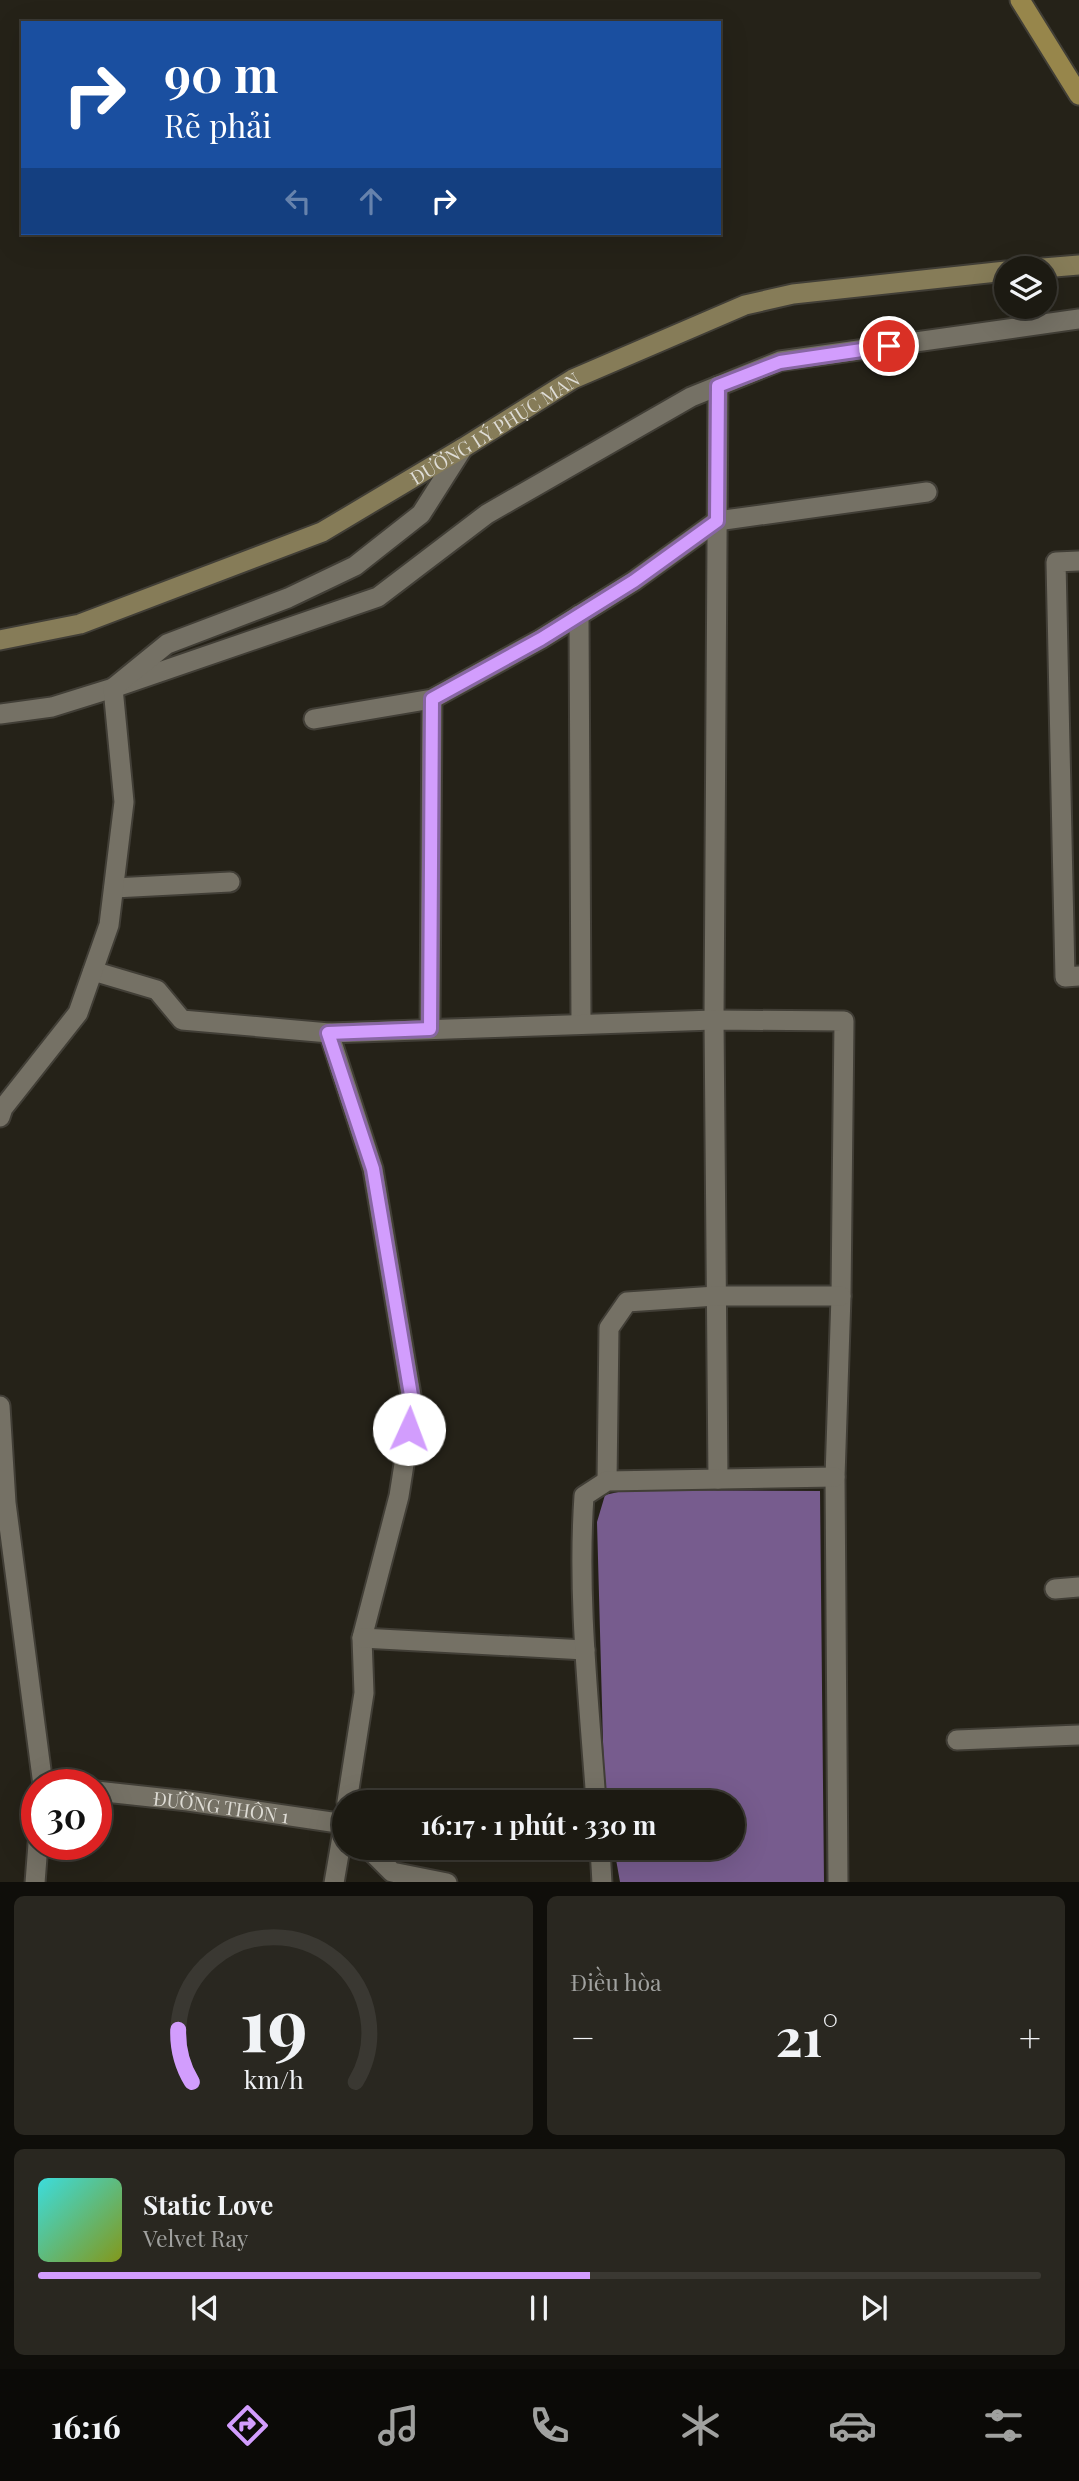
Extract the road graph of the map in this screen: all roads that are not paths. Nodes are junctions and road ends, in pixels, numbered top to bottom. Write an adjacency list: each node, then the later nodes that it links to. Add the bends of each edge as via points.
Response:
1 (1020, 0): 2 (main road)
2 (1079, 95)
3 (1079, 265): 4 (main road)
4 (1057, 267)
5 (994, 272): 8 (main road, ĐƯỜNG LÝ PHỤC MAN, via 793,294 745,305 573,379)
6 (1079, 319): 7 (street, via 780,362)
7 (718, 386): 10 (street); 14 (street, via 487,514 378,597)
8 (463, 448): 13 (main road, ĐƯỜNG LÝ PHỤC MAN, via 322,532 80,624); 14 (street, via 421,514 355,566 288,598 167,645)
9 (927, 492): 10 (street)
10 (717, 521): 12 (street); 23 (street)
11 (1079, 561): 18 (street, via 1056,562)
12 (579, 615): 15 (street); 24 (street)
13 (0, 640)
14 (113, 688): 16 (street, via 52,707); 20 (street, via 124,802)
15 (432, 699): 17 (street); 25 (street)
16 (0, 714)
17 (314, 719)
18 (1069, 769): 22 (street, via 1065,977)
19 (230, 882): 20 (street)
20 (114, 888): 21 (street, via 109,925)
21 (93, 971): 26 (street, via 157,990 182,1020); 27 (street, via 78,1013)
22 (1079, 976)
23 (714, 1020): 24 (street); 28 (street); 29 (street, via 844,1021)
24 (581, 1024): 25 (street)
25 (430, 1029): 26 (street)
26 (328, 1033): 37 (street, via 373,1169 413,1407 399,1496)
27 (0, 1117)
28 (716, 1296): 29 (street); 32 (street); 33 (street, via 627,1303 609,1328)
29 (841, 1296): 31 (street)
30 (0, 1406): 34 (street)
31 (835, 1477): 32 (street); 54 (street)
32 (718, 1479): 33 (street)
33 (607, 1481): 38 (street, via 584,1496)
34 (3, 1504): 41 (street)
35 (1079, 1587): 36 (street)
36 (1055, 1589)
37 (362, 1638): 38 (street); 42 (street, via 363,1693)
38 (585, 1650): 43 (street)
39 (1079, 1735): 40 (street)
40 (957, 1740)
41 (41, 1769)
42 (349, 1790)
43 (595, 1790)
44 (112, 1793): 45 (street, ĐƯỜNG THÔN 1)
45 (332, 1820)
46 (37, 1860): 50 (street)
47 (338, 1860): 51 (street)
48 (380, 1860): 52 (street, via 392,1872)
49 (601, 1860): 53 (street)
50 (35, 1882)
51 (334, 1882)
52 (447, 1882)
53 (602, 1882)
54 (838, 1882)

